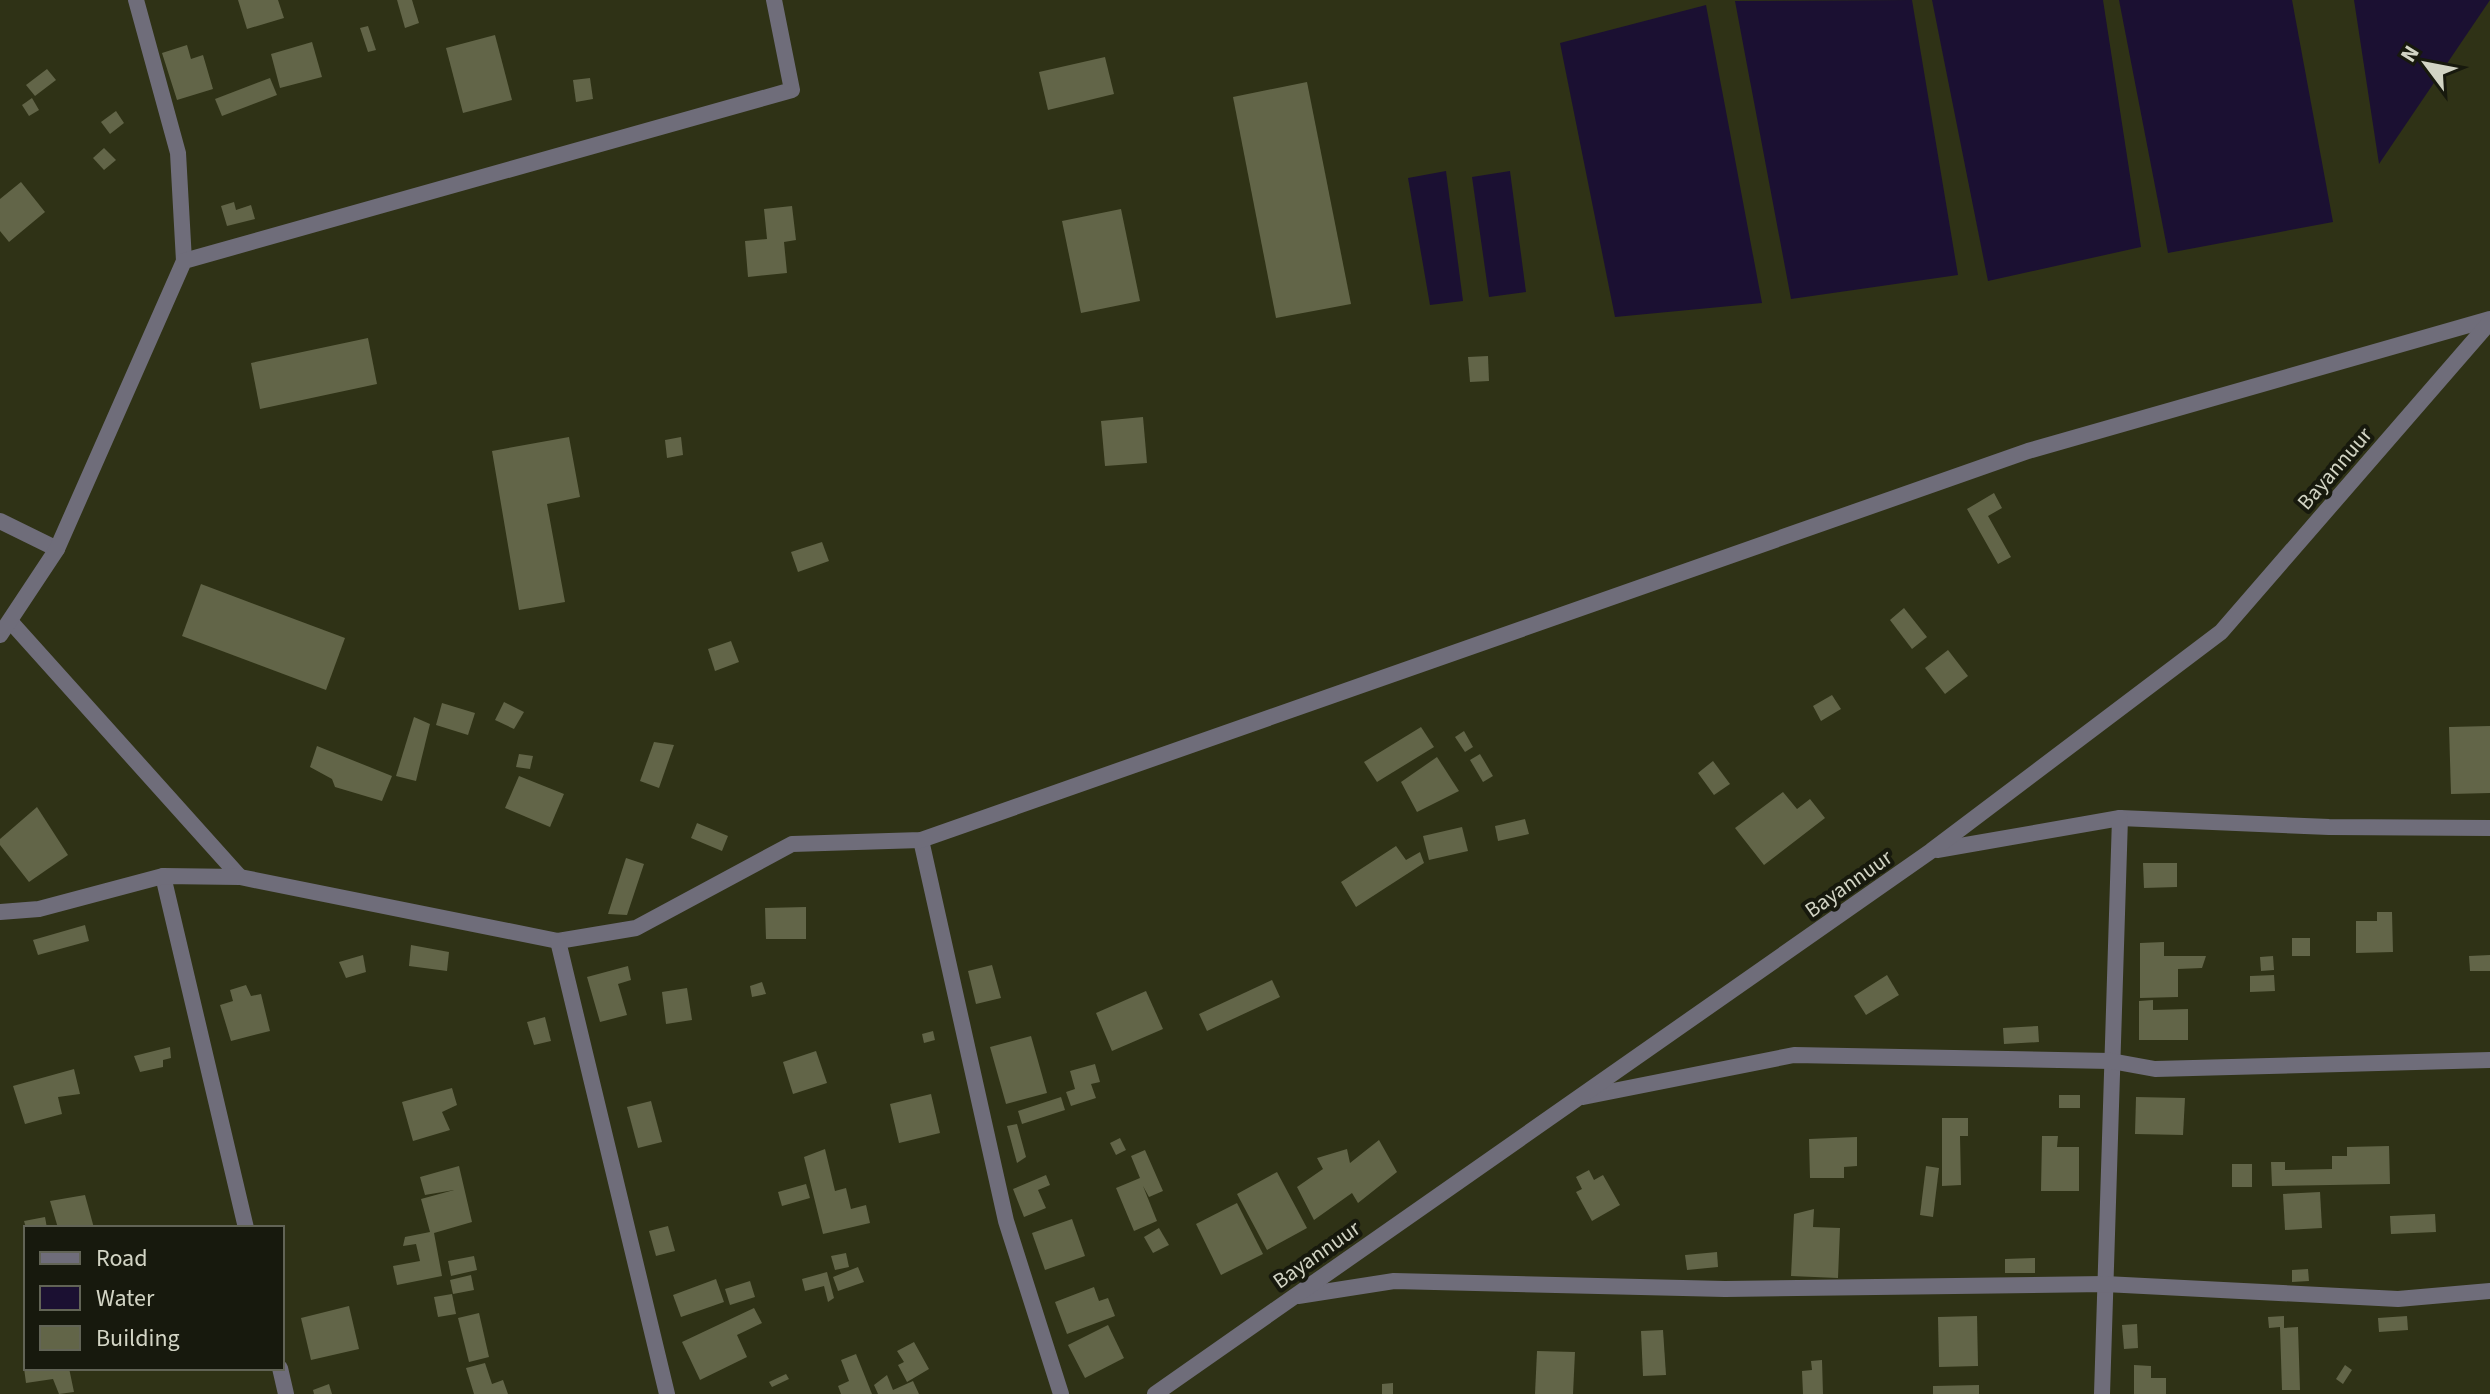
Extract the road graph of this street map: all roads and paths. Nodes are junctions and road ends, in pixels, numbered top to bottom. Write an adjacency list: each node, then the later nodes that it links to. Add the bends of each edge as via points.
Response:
1 (136, 0): 3 (street, via 178,153)
2 (774, 0): 3 (street, via 792,90)
3 (184, 261): 6 (street)
4 (2490, 321): 10 (street, via 2028,451); 11 (street, Bayannuur, via 2221,632)
5 (0, 521): 6 (street)
6 (57, 549): 7 (street)
7 (5, 628): 13 (street)
8 (2120, 818): 9 (street); 11 (street); 17 (street)
9 (2490, 828)
10 (921, 840): 15 (street, via 792,844 636,928); 26 (street, via 1006,1221)
11 (1931, 851): 18 (street, Bayannuur)
12 (163, 876): 13 (street); 14 (street, via 39,909); 19 (street)
13 (240, 877): 15 (street)
14 (0, 912)
15 (558, 941): 25 (street)
16 (2490, 1060): 17 (street, via 2155,1069)
17 (2111, 1061): 18 (street, via 1794,1055); 20 (street)
18 (1577, 1098): 22 (street, Bayannuur)
19 (246, 1226)
20 (2105, 1284): 21 (street, via 2398,1299); 22 (street, via 1725,1289 1394,1281); 28 (street)
21 (2490, 1291)
22 (1294, 1297): 27 (street, Bayannuur)
23 (280, 1370): 24 (street)
24 (286, 1394)
25 (667, 1394)
26 (1061, 1394)
27 (1155, 1394)
28 (2102, 1394)

